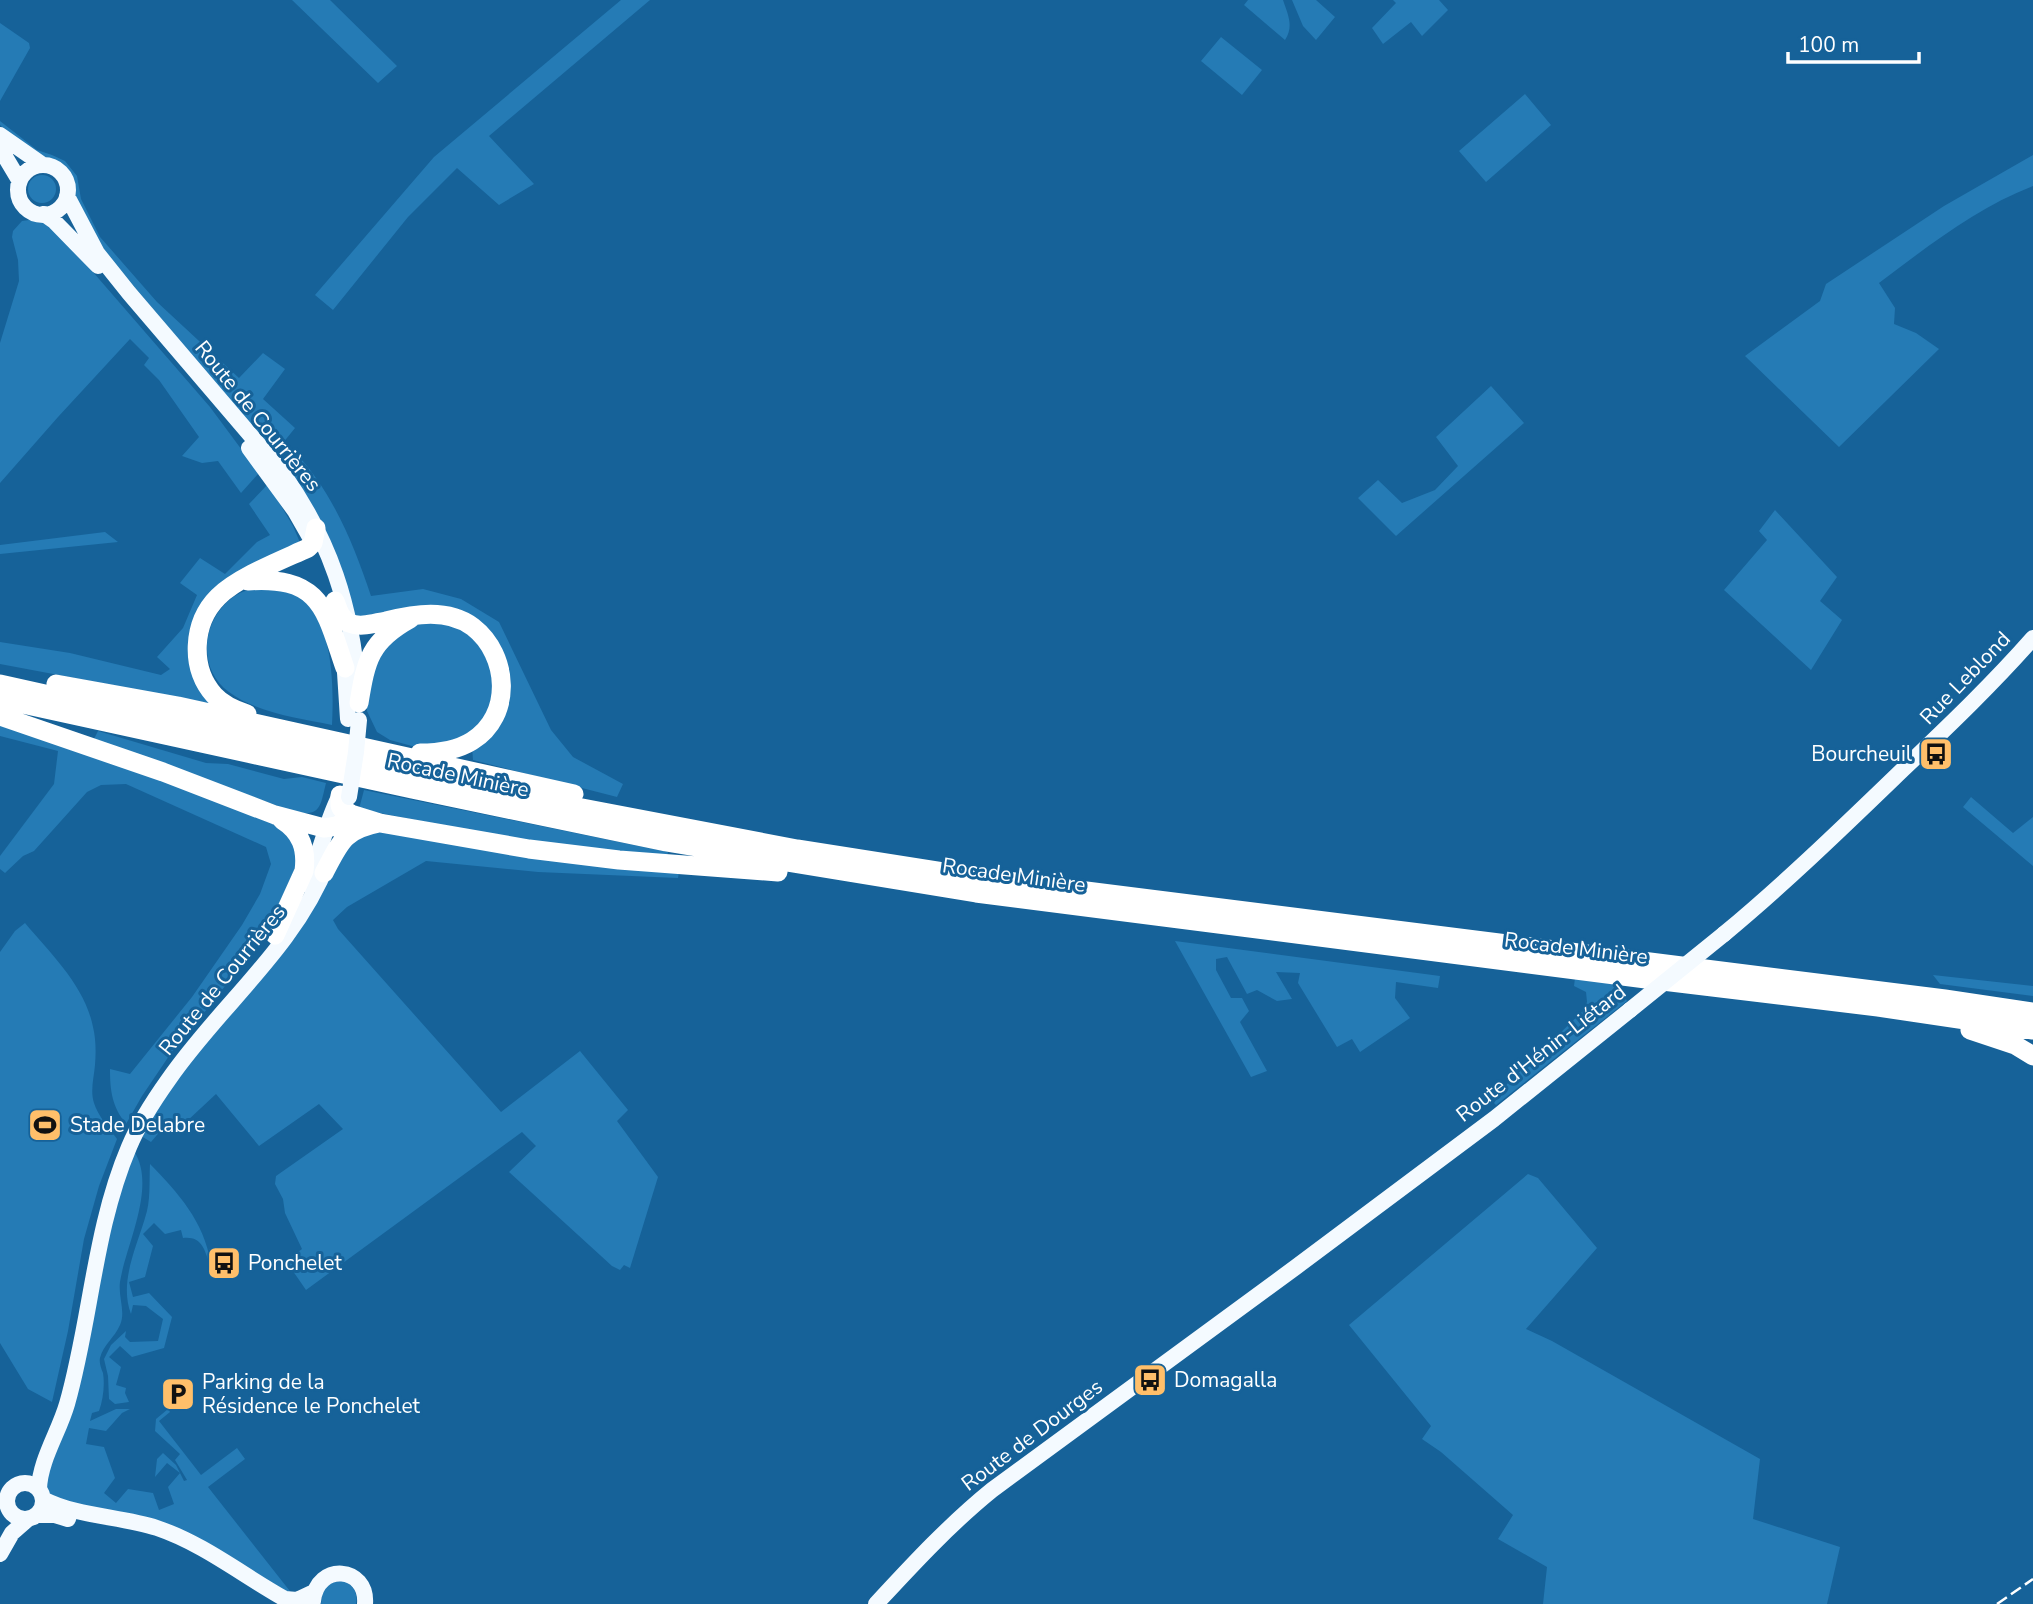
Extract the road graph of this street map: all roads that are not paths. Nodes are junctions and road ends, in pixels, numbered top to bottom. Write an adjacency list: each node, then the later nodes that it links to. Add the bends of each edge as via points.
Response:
1 (0, 135): 3 (main road)
2 (0, 148): 4 (main road)
3 (43, 165): 4 (main road, via 27,170); 5 (main road, via 62,174)
4 (19, 180): 6 (main road, via 24,206)
5 (67, 196): 6 (main road, via 58,209); 7 (main road, Route de Courrières, via 97,253)
6 (44, 214): 7 (main road, Route de Courrières, via 89,257)
7 (259, 452): 8 (main road, Route de Courrières)
8 (315, 535): 9 (highway, via 308,548); 10 (main road, Route de Courrières); 12 (main road, Route de Courrières, via 337,577)
9 (240, 582): 14 (highway, via 288,583 315,598 329,618); 20 (highway, via 217,597 204,618 197,642 200,668 215,696)
10 (335, 601): 12 (highway); 14 (main road, Route de Courrières)
11 (417, 615): 12 (highway, via 370,625); 18 (highway, via 390,633 369,656); 21 (highway, via 442,615 474,628 496,656 501,698 482,733 456,749)
12 (349, 623): 18 (main road, Route de Courrières, via 354,642)
13 (2033, 638): 22 (main road, Rue Leblond)
14 (345, 668): 18 (main road, Route de Courrières)
15 (0, 675): 20 (highway)
16 (0, 684): 26 (highway, Rocade Minière, via 324,756)
17 (0, 699): 28 (highway, Rocade Minière, via 653,839)
18 (355, 714): 23 (main road, Route de Courrières, bridge, via 356,752)
19 (0, 716): 24 (highway)
20 (276, 728): 21 (highway)
21 (380, 751): 26 (highway, via 778,840)
22 (1896, 776): 37 (main road, Route d'Hénin-Liétard, bridge, via 1797,872 1724,934 1494,1119)
23 (341, 811): 24 (highway, via 315,827); 25 (highway); 27 (main road, Route de Courrières); 29 (main road, Route de Courrières)
24 (275, 815): 29 (highway, via 293,827 303,842 306,860)
25 (380, 823): 27 (highway, via 348,834); 28 (highway, via 619,860)
26 (797, 849): 30 (highway, Rocade Minière, via 975,877)
27 (324, 873): 36 (main road, Route de Courrières, via 284,942)
28 (976, 893): 32 (highway, Rocade Minière)
29 (275, 935): 36 (main road, Route de Courrières, via 157,1082)
30 (1945, 999): 31 (highway); 33 (highway, Rocade Minière)
31 (2033, 1004)
32 (1878, 1007): 34 (highway, Rocade Minière); 35 (highway, via 1898,1017 1992,1036)
33 (2033, 1012)
34 (2033, 1030)
35 (2033, 1056)
36 (136, 1123): 38 (main road, Route de Courrières, via 111,1198 66,1407 41,1474)
37 (1296, 1267): 45 (main road, Route de Dourges, via 992,1490 957,1519)
38 (24, 1488): 39 (main road, via 8,1496); 39 (main road, via 42,1507); 42 (main road, via 73,1511 120,1518 183,1538 285,1599)
39 (17, 1511): 40 (main road); 41 (main road); 43 (main road, via 161,1538 201,1556)
40 (0, 1540)
41 (0, 1554)
42 (314, 1598): 44 (main road, via 323,1579 343,1573 362,1586)
43 (277, 1604)
44 (365, 1604)
45 (876, 1604)

